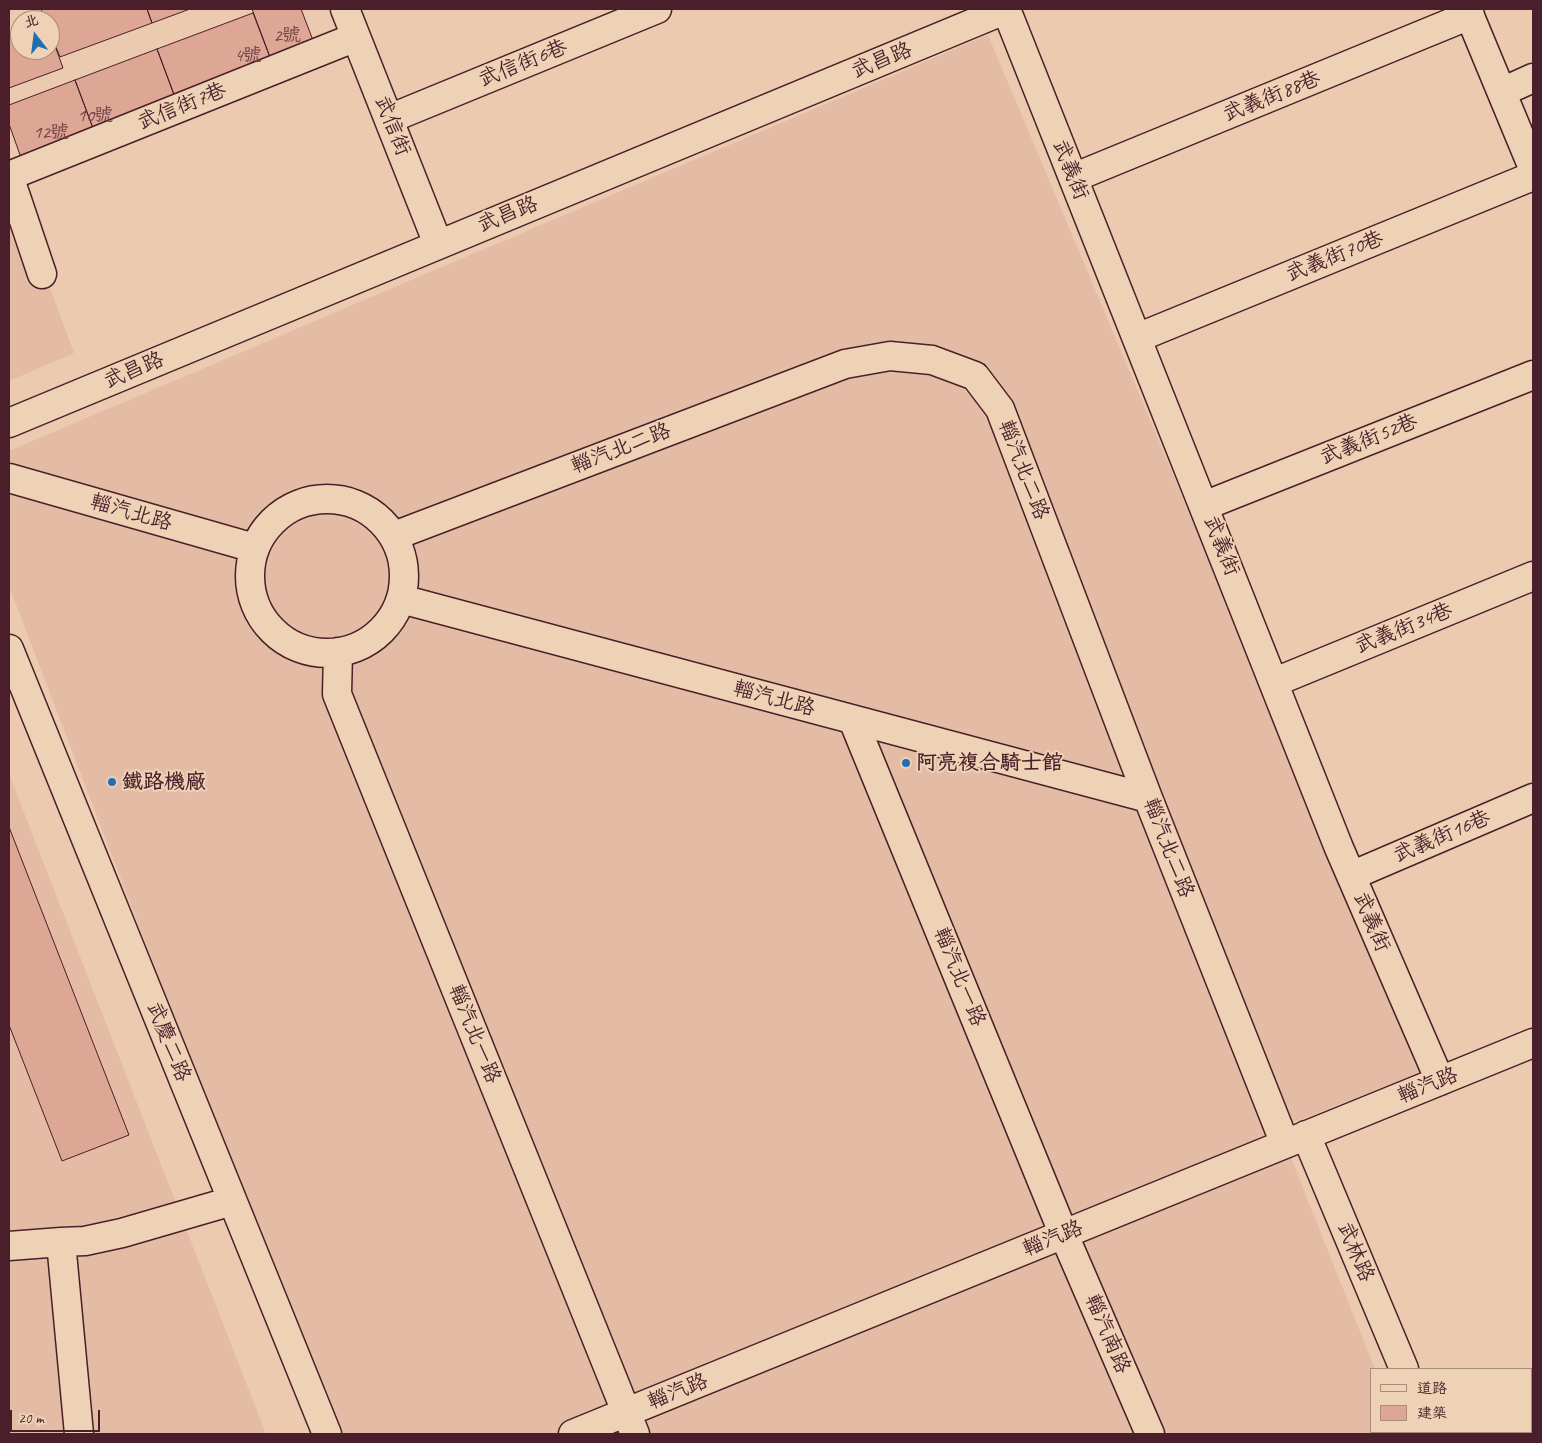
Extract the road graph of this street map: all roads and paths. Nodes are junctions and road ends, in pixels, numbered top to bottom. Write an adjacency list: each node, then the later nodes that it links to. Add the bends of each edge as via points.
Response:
1 (345, 9): 5 (street, 武信街)
2 (657, 9): 8 (street, 武信街6巷)
3 (1006, 9): 12 (street, 武義街); 13 (street, 武昌路)
4 (1469, 12): 7 (street); 12 (street, 武義街88巷)
5 (356, 37): 8 (street, 武信街); 10 (street, 武信街7巷)
6 (1533, 78): 7 (street)
7 (1502, 92): 9 (street)
8 (389, 119): 13 (street, 武信街)
9 (1533, 168)
10 (9, 176): 14 (street)
11 (1533, 176): 15 (street, 武義街70巷)
12 (1073, 178): 15 (street, 武義街)
13 (438, 244): 17 (street, 武昌路)
14 (42, 274)
15 (1137, 338): 19 (street, 武義街)
16 (1533, 375): 19 (street, 武義街52巷)
17 (9, 423)
18 (9, 478): 21 (street, 輜汽北路)
19 (1204, 506): 26 (street, 武義街)
20 (394, 536): 21 (street, via 382,521 359,504 325,498 298,503 272,520); 23 (street, via 403,568); 28 (street, 輜汽北二路, via 845,364 890,356 932,360 975,376 1000,409)
21 (254, 548): 25 (street, via 249,580 261,617 277,636 306,650)
22 (1533, 576): 26 (street, 武義街34巷)
23 (401, 598): 25 (street, via 387,624 363,644); 27 (street, 輜汽北路)
24 (9, 649): 34 (street, 武慶二路)
25 (338, 652): 39 (street, 輜汽北一路, via 337,694)
26 (1275, 682): 30 (street, 武義街)
27 (854, 720): 28 (street, 輜汽北路); 35 (street, 輜汽北一路)
28 (1148, 798): 33 (street, 輜汽北二路)
29 (1533, 798): 30 (street, 武義街16巷)
30 (1351, 876): 32 (street, 武義街)
31 (1533, 1043): 32 (street, 輜汽路)
32 (1440, 1082): 33 (street, 輜汽路)
33 (1296, 1140): 35 (street, 輜汽路); 38 (street, 武林路)
34 (232, 1201): 36 (street, via 122,1233 85,1241); 41 (street, 武慶二路)
35 (1064, 1234): 39 (street, 輜汽路); 43 (street, 輜汽南路)
36 (61, 1242): 37 (street); 40 (street)
37 (9, 1246)
38 (1404, 1368)
39 (630, 1424): 42 (street, 輜汽路)
40 (79, 1434)
41 (327, 1434)
42 (573, 1434)
43 (1150, 1434)

